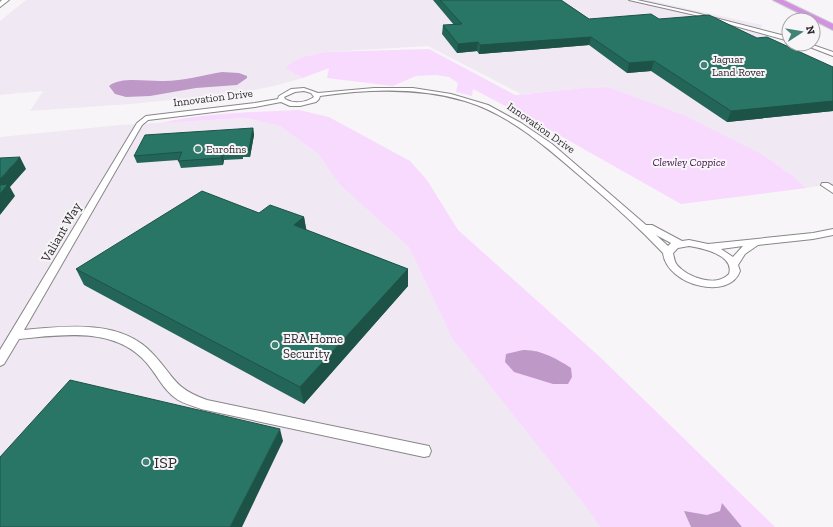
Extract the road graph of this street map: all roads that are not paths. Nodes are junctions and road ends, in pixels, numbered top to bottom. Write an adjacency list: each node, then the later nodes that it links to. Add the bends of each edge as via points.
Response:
1 (6, 0): 6 (street)
2 (631, 0): 12 (street)
3 (766, 0): 7 (highway)
4 (777, 0): 10 (highway)
5 (783, 0): 8 (highway)
6 (0, 5)
7 (791, 12)
8 (833, 23)
9 (821, 26): 11 (highway)
10 (833, 26)
11 (833, 32)
12 (781, 37)
13 (821, 50): 14 (street)
14 (833, 54)
15 (317, 95): 16 (street, via 313,101 299,104 285,103); 16 (street, via 310,90 296,90 284,94); 18 (street, Innovation Drive, via 377,90 426,92 458,97 483,106 512,121 568,161)
16 (282, 100): 17 (street, Innovation Drive)
17 (146, 118): 27 (street, Valiant Way, via 139,124)
18 (638, 221): 23 (street, Innovation Drive); 25 (street, Innovation Drive)
19 (833, 232): 20 (street)
20 (813, 236): 21 (street); 22 (street)
21 (833, 238)
22 (754, 243): 24 (street); 26 (street, via 742,252)
23 (680, 244): 24 (street, via 699,244); 25 (street)
24 (708, 247): 26 (street, via 724,254)
25 (668, 252): 26 (street, via 667,258 678,272 698,281 728,281 735,271)
26 (733, 265)
27 (15, 335): 28 (street, Valiant Way); 29 (street, via 58,331 110,334 132,343 146,353 169,384 184,396 206,405)
28 (0, 360)
29 (424, 451)

